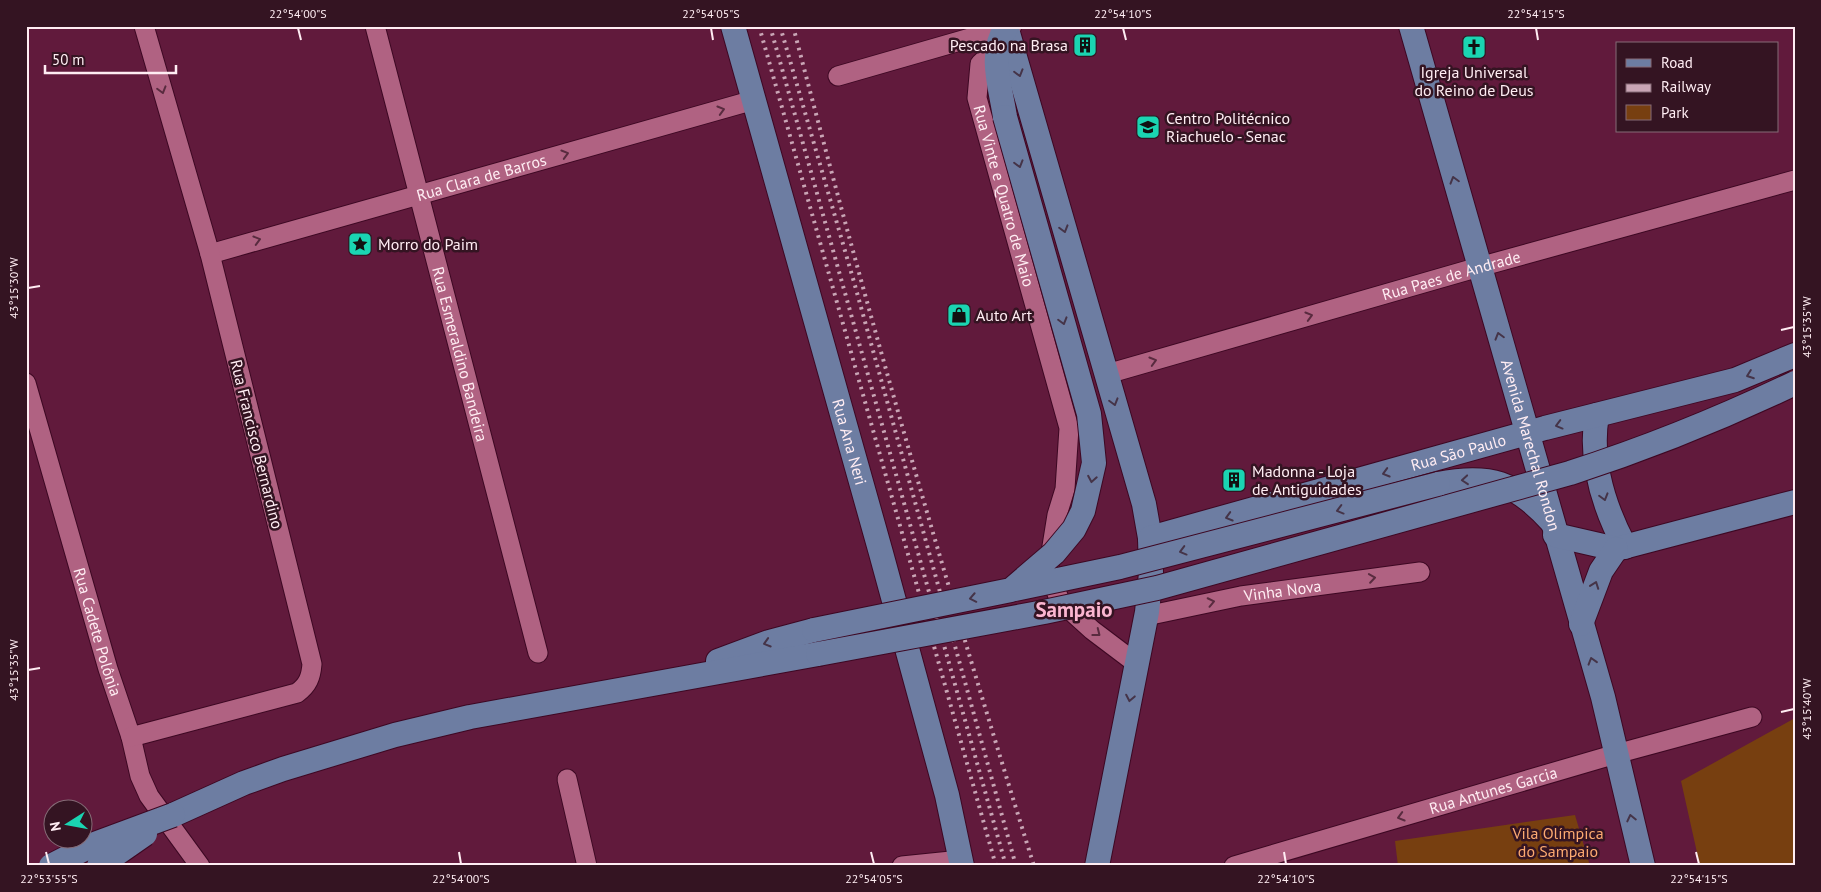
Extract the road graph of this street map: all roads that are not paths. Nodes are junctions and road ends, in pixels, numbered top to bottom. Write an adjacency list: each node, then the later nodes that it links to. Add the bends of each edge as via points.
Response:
1 (144, 26): 10 (street, Rua Francisco Bernardino, one-way to 10)
2 (375, 26): 9 (street, Rua Esmeraldino Bandeira)
3 (733, 26): 7 (main road, Rua Ana Neri)
4 (1411, 26): 11 (main road, Avenida Marechal Rondon, one-way to 4)
5 (1005, 32): 6 (street); 13 (main road, one-way to 13); 23 (main road, one-way to 23, bridge, via 1006,117 1089,414 1094,463 1090,488 1074,529 1040,567); 27 (street, Rua Vinte e Quatro de Maio, one-way to 27, via 980,64 977,98 1069,428 1066,489 1057,515 1048,571 1060,601)
6 (838, 76)
7 (754, 100): 9 (street, Rua Clara de Barros, one-way to 7); 34 (main road, Rua Ana Neri, via 947,795)
8 (1795, 180): 11 (street, Rua Paes de Andrade)
9 (419, 195): 10 (street, Rua Clara de Barros, one-way to 9); 26 (street, Rua Esmeraldino Bandeira)
10 (210, 254): 30 (street, Rua Francisco Bernardino, via 312,664 310,677 297,693)
11 (1479, 267): 13 (street, Rua Paes de Andrade, one-way to 11); 17 (main road, Avenida Marechal Rondon, one-way to 11)
12 (1795, 355): 16 (main road, Rua São Paulo, one-way to 16, via 1735,380)
13 (1106, 374): 20 (main road, one-way to 20, via 1144,504)
14 (26, 383): 30 (street, Rua Cadete Polônia, via 116,698)
15 (1795, 383): 28 (main road, bridge, via 1704,425 1570,473 1198,578 1107,600)
16 (1597, 415): 17 (main road, Rua São Paulo, one-way to 17); 21 (main road, one-way to 21, via 1594,432 1598,471)
17 (1528, 433): 19 (main road, Avenida Marechal Rondon); 20 (main road, Rua São Paulo, one-way to 20)
18 (1795, 502): 21 (main road)
19 (1554, 528): 21 (main road); 23 (main road, one-way to 23, bridge, via 1536,504 1504,485 1467,478 1120,567); 25 (main road, Avenida Marechal Rondon)
20 (1150, 538): 24 (main road, via 1151,573)
21 (1621, 548): 25 (main road, one-way to 21, via 1601,571)
22 (1420, 572): 24 (street, Vinha Nova, one-way to 22, via 1241,596)
23 (1011, 590): 28 (main road, one-way to 28, bridge, via 814,630 736,653)
24 (1146, 616): 27 (main road)
25 (1581, 624): 31 (main road, Avenida Marechal Rondon, one-way to 25)
26 (538, 654)
27 (1137, 664): 40 (main road, one-way to 40)
28 (672, 679): 33 (main road, via 460,719 339,750 244,783)
29 (1752, 717): 31 (street, Rua Antunes Garcia)
30 (131, 737): 37 (street, Rua Cadete Polônia, via 140,776 149,796)
31 (1616, 754): 41 (street, Rua Antunes Garcia, one-way to 41); 42 (main road, Avenida Marechal Rondon, one-way to 31)
32 (567, 779): 38 (street)
33 (174, 815): 35 (main road, bridge, via 92,845); 36 (main road, bridge)
34 (961, 863): 39 (street)
35 (51, 866)
36 (99, 866)
37 (200, 866)
38 (587, 866)
39 (902, 866)
40 (1097, 866)
41 (1234, 866)
42 (1643, 866)

